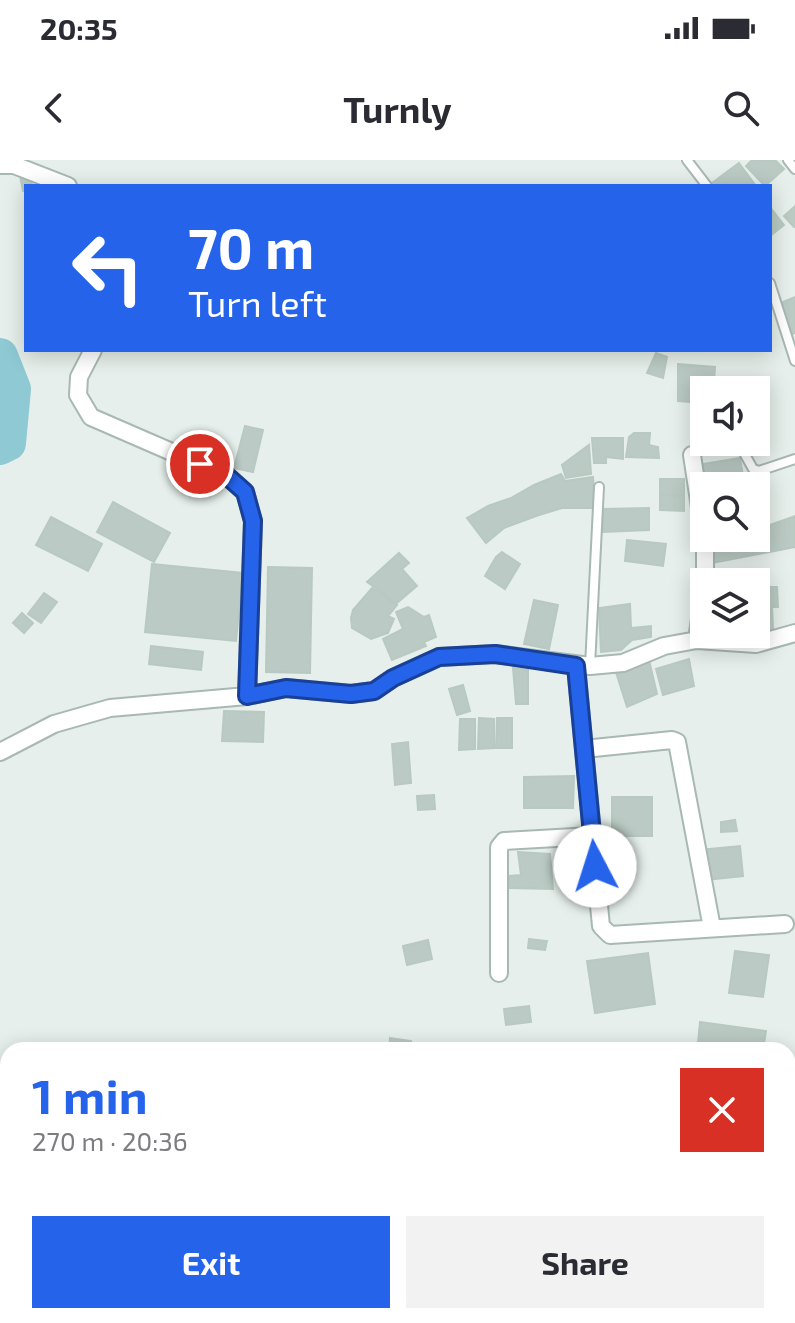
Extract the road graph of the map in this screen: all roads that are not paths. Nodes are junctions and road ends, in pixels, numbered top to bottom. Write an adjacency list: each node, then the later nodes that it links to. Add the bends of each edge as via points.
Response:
1 (687, 160): 6 (lane)
2 (788, 160): 4 (lane)
3 (0, 165): 5 (street, via 14,165)
4 (795, 169)
5 (63, 184)
6 (705, 184)
7 (772, 289): 9 (lane)
8 (92, 352): 17 (street, via 79,377 78,395 91,417 227,476 245,492 253,521)
9 (795, 361)
10 (746, 456): 11 (lane, via 759,471)
11 (795, 459)
12 (599, 487): 16 (lane)
13 (795, 633): 14 (street)
14 (770, 640)
15 (690, 641): 16 (street, via 623,663)
16 (583, 666): 17 (street, via 495,654 439,657 374,691 286,688); 18 (street)
17 (247, 696): 19 (street, via 110,708 54,724)
18 (584, 749): 20 (street); 22 (street, via 677,742)
19 (0, 752)
20 (592, 836): 22 (street, via 603,931 610,935); 23 (street, via 504,841 499,847)
21 (785, 924): 22 (street)
22 (712, 928)
23 (499, 973)

